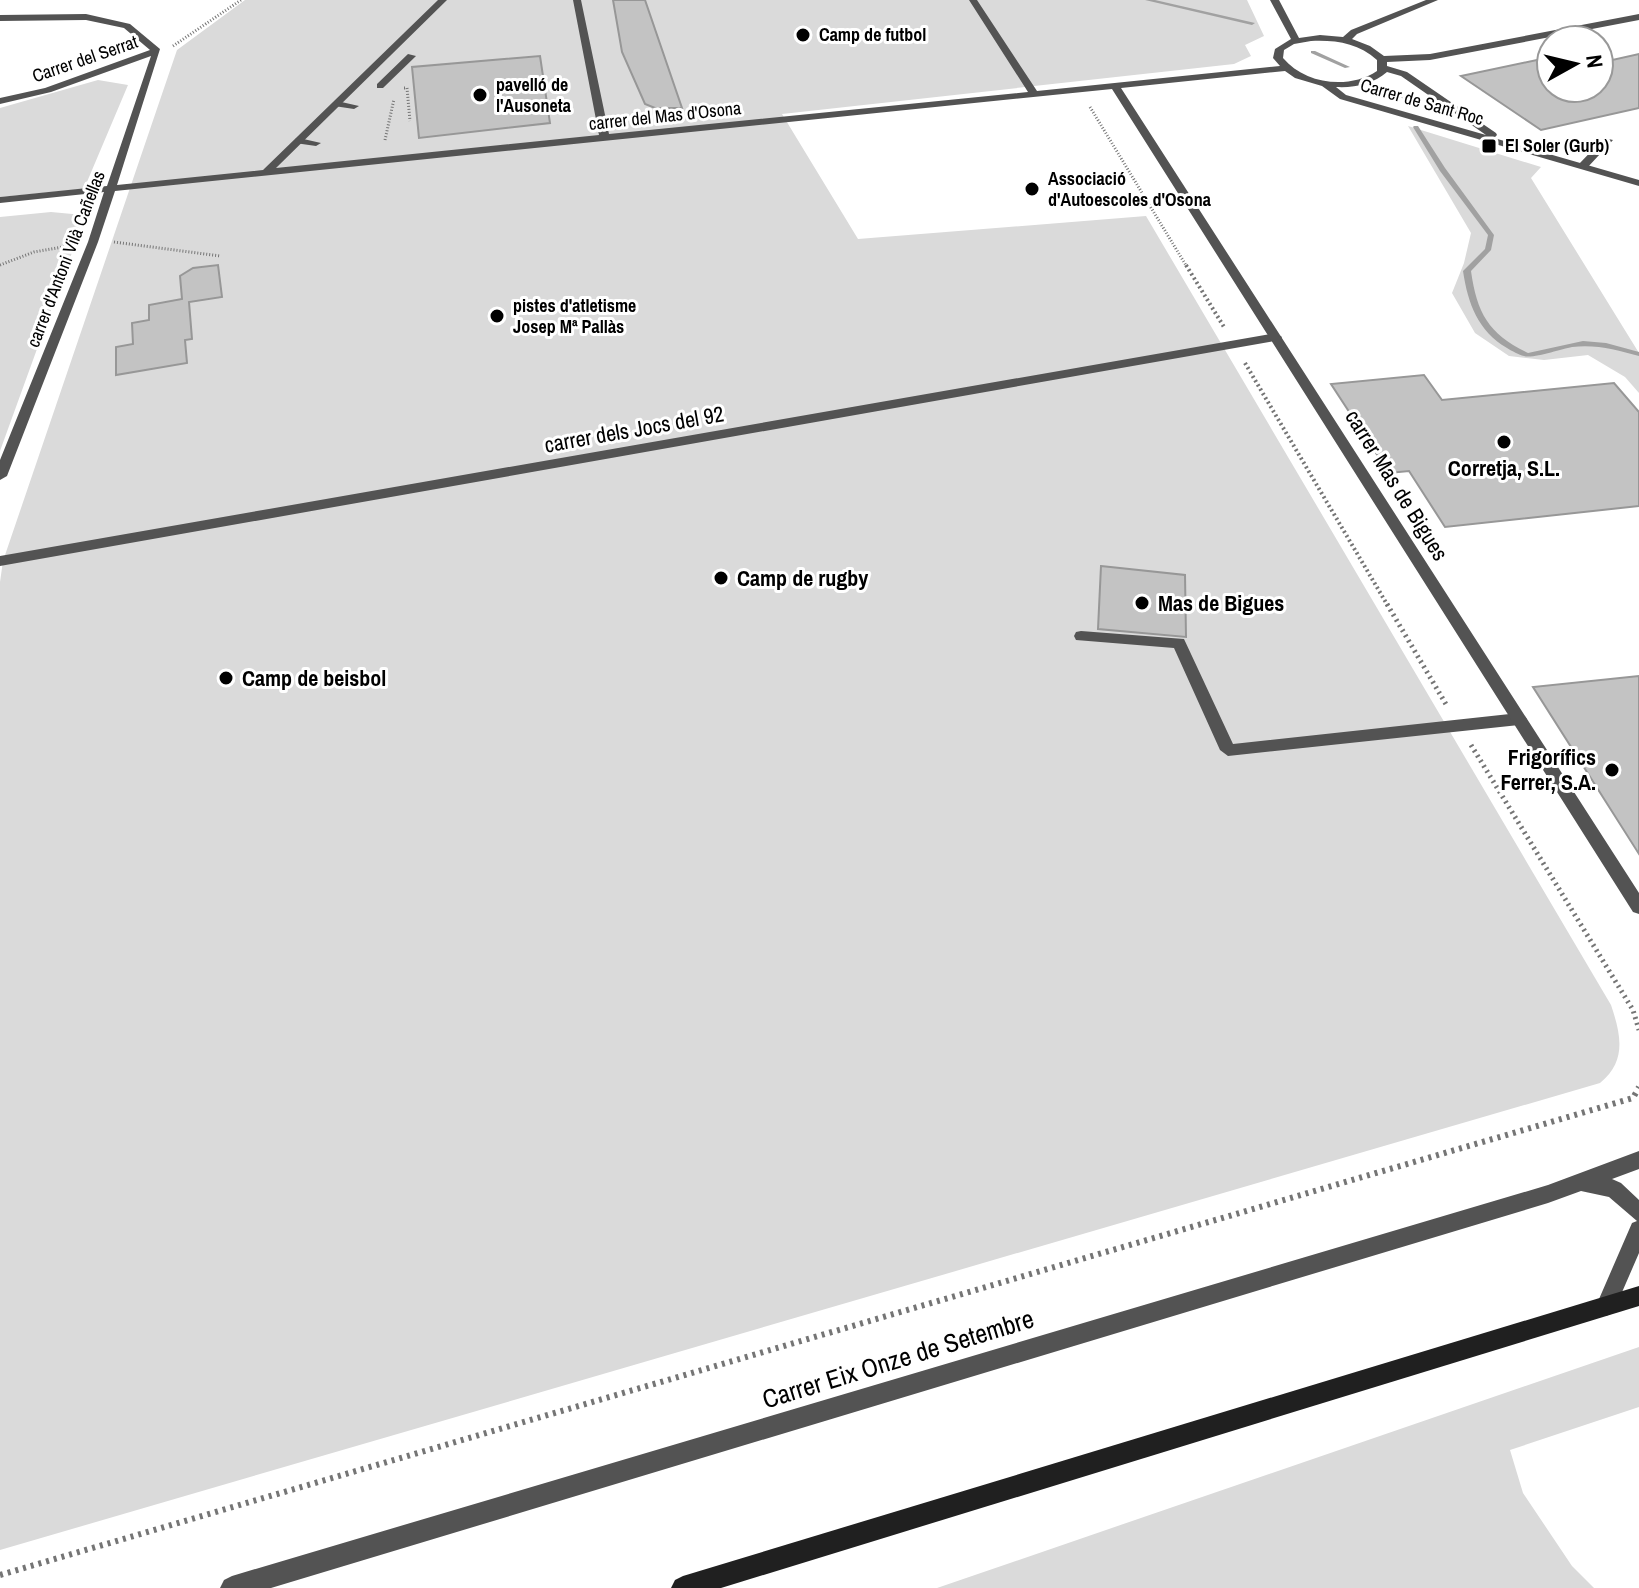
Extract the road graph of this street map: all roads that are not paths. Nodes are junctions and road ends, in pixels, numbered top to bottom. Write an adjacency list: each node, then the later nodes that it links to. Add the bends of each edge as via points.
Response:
1 (443, 0): 19 (street)
2 (577, 0): 21 (street)
3 (973, 0): 17 (street)
4 (1274, 0): 8 (street)
5 (1434, 0): 9 (street)
6 (1639, 17): 12 (street)
7 (0, 18): 10 (street, Carrer del Serrat, via 86,17 127,26)
8 (1296, 40): 9 (street); 13 (street, via 1279,52)
9 (1345, 40): 12 (street, Carrer de Sant Roc, via 1364,46)
10 (157, 51): 18 (street, Carrer del Serrat, via 48,90); 29 (street, carrer d'Antoni Vilà Cañellas)
11 (411, 56): 15 (street)
12 (1383, 64): 14 (street, via 1379,75 1368,81); 25 (street, Carrer de Sant Roc)
13 (1285, 68): 14 (street, Carrer de Sant Roc); 16 (street, carrer del Mas d'Osona)
14 (1324, 83): 25 (street, Carrer de Sant Roc, via 1343,97)
15 (380, 86)
16 (1116, 87): 17 (street, carrer del Mas d'Osona); 31 (street, carrer Mas de Bigues)
17 (1035, 95): 21 (street, carrer del Mas d'Osona)
18 (0, 101)
19 (337, 104): 20 (street); 23 (street)
20 (354, 106)
21 (604, 137): 27 (street, carrer del Mas d'Osona)
22 (1608, 140): 26 (street)
23 (299, 141): 24 (street); 27 (street)
24 (316, 143)
25 (1515, 146): 26 (street, Carrer de Sant Roc)
26 (1583, 166): 28 (street, Carrer de Sant Roc)
27 (267, 172): 29 (street, carrer del Mas d'Osona)
28 (1639, 183)
29 (113, 188): 30 (street, carrer del Mas d'Osona); 32 (street, carrer d'Antoni Vilà Cañellas)
30 (0, 200)
31 (1276, 337): 33 (street, carrer dels Jocs del 92); 35 (street, carrer Mas de Bigues)
32 (0, 476)
33 (0, 561)
34 (1081, 636): 35 (street, via 1179,643 1228,750)
35 (1519, 719): 36 (street, carrer Mas de Bigues)
36 (1639, 907)
37 (1639, 1160): 38 (street, Carrer Eix Onze de Setembre)
38 (1578, 1181): 39 (street, via 1614,1189); 43 (street, Carrer Eix Onze de Setembre)
39 (1639, 1213)
40 (1639, 1230): 42 (street)
41 (1639, 1296): 42 (street)
42 (1606, 1306): 44 (street)
43 (232, 1588)
44 (683, 1588)

